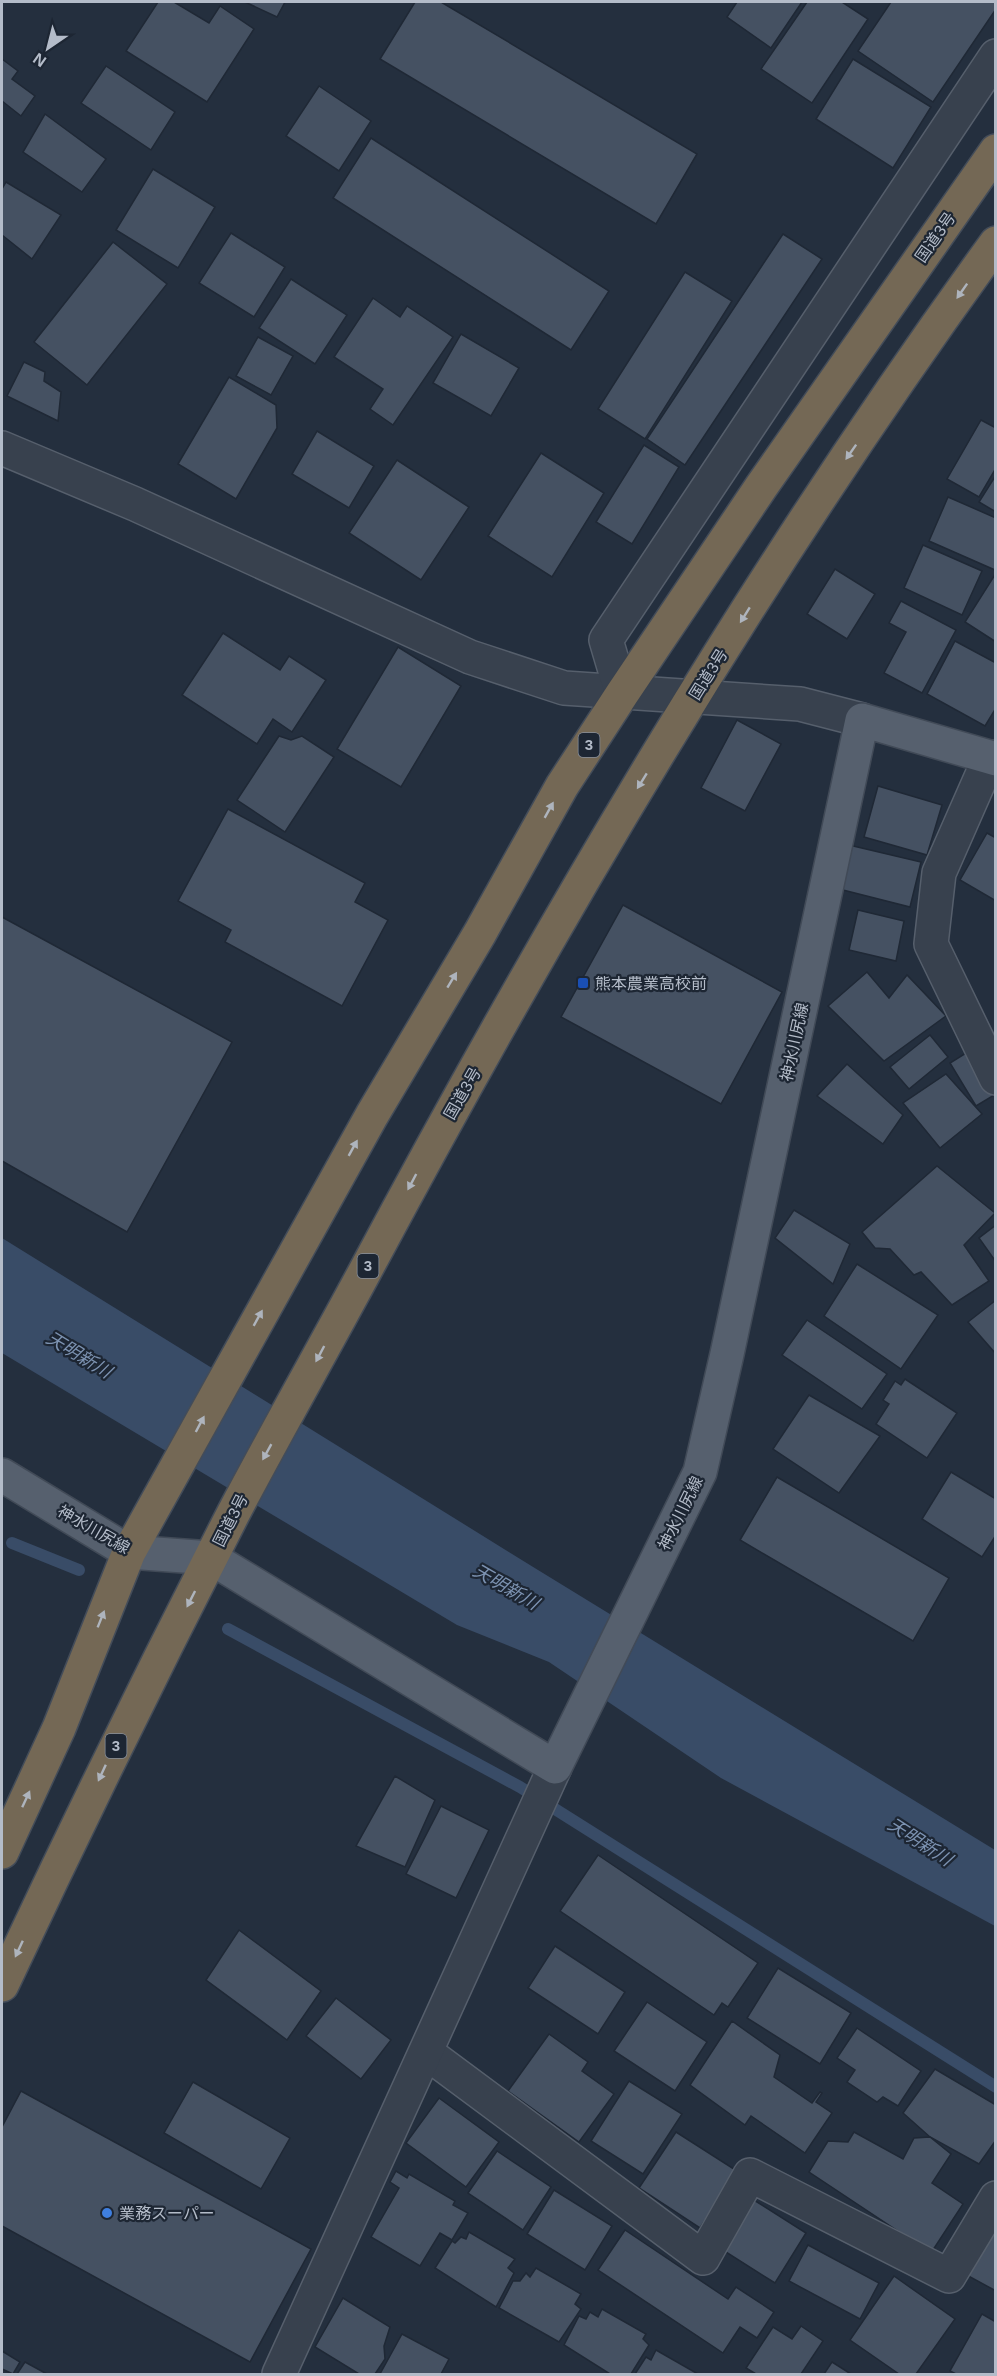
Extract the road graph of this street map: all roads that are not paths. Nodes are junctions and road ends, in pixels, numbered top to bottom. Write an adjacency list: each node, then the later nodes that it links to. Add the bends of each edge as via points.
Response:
1 (996, 56): 5 (street, via 606,640)
2 (996, 151): 5 (highway, 国道3号 / 3)
3 (996, 243): 6 (highway, 国道3号 / 3, one-way to 6, via 804,520)
4 (2, 448): 5 (street, via 135,504 470,657 564,688)
5 (622, 694): 6 (street); 11 (highway, 国道3号 / 3, one-way to 5, via 372,1115 562,786)
6 (694, 696): 7 (street, via 801,705); 12 (highway, 国道3号 / 3, one-way to 12, via 621,814 440,1131)
7 (862, 720): 8 (main road); 13 (main road, 神水川尻線, via 700,1472)
8 (993, 758): 9 (street, via 939,873 931,944)
9 (996, 1078)
10 (2, 1475): 11 (main road, 神水川尻線)
11 (129, 1552): 12 (main road, 神水川尻線); 14 (highway, 国道3号 / 3, one-way to 11, via 59,1728)
12 (211, 1558): 13 (main road, 神水川尻線); 15 (highway, 国道3号 / 3, one-way to 15, via 108,1761)
13 (555, 1767): 16 (street)
14 (2, 1852)
15 (2, 1985)
16 (427, 2053): 17 (street, via 703,2258 750,2175 949,2276); 18 (street)
17 (996, 2198)
18 (279, 2374)

